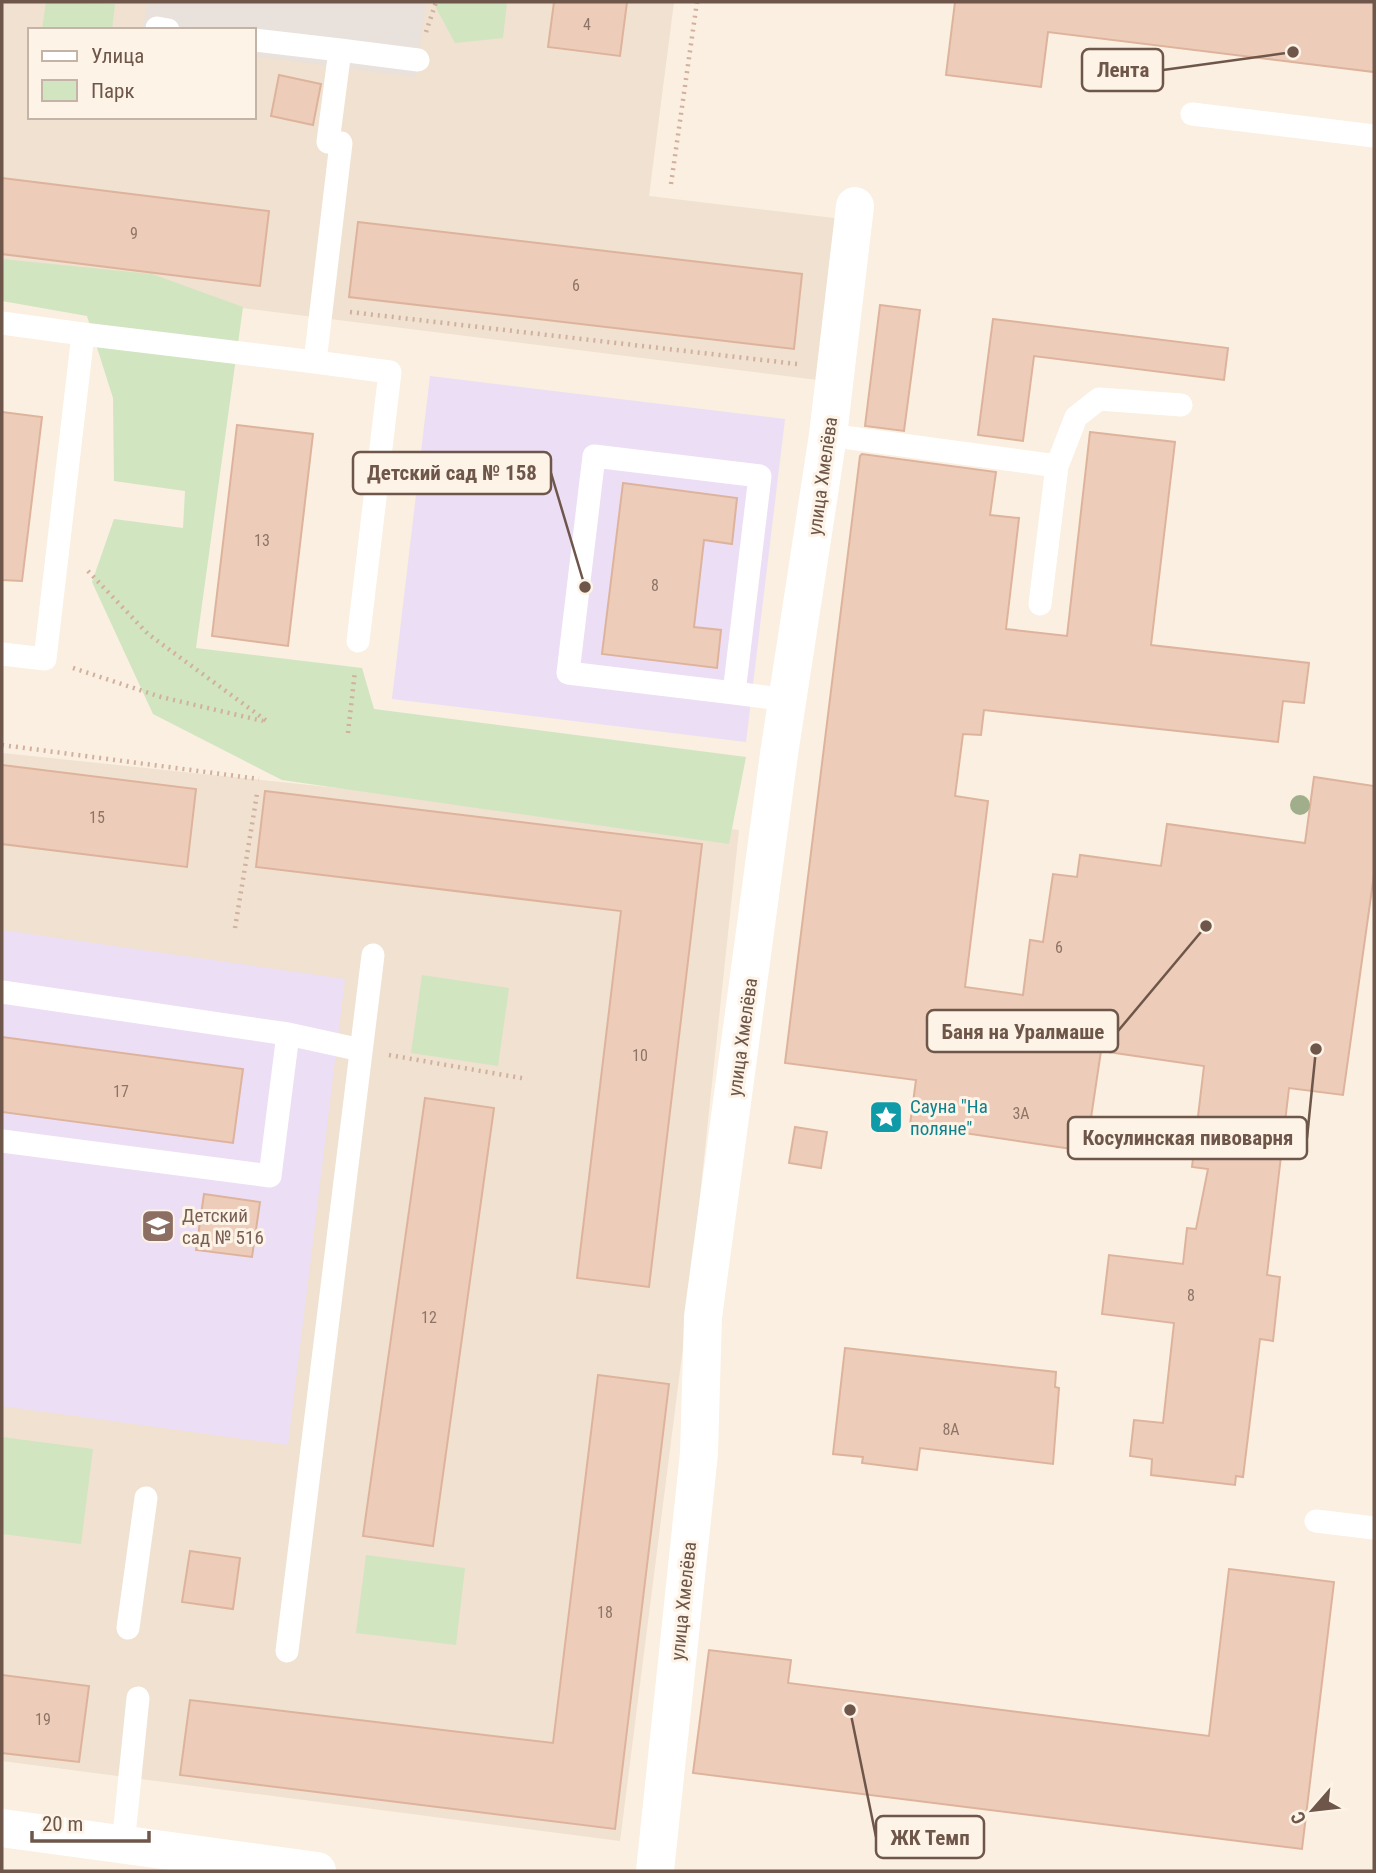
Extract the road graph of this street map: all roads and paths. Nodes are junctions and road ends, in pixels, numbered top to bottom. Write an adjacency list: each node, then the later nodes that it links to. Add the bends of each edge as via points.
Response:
1 (697, 2): 7 (path)
2 (256, 40): 3 (lane)
3 (340, 50): 4 (lane); 9 (lane)
4 (418, 60)
5 (1192, 114): 6 (lane)
6 (1374, 136)
7 (671, 184)
8 (855, 206): 15 (street, улица Хмелёва)
9 (321, 309): 12 (lane); 13 (path)
10 (2, 323): 11 (lane)
11 (83, 334): 12 (lane); 17 (lane)
12 (315, 362): 19 (lane, via 390,372)
13 (808, 365)
14 (1181, 405): 16 (lane, via 1099,399 1076,417)
15 (828, 435): 16 (lane); 23 (street, улица Хмелёва)
16 (1057, 466): 18 (lane)
17 (59, 540): 21 (lane); 21 (path, via 148,634 268,722 161,697)
18 (1040, 604)
19 (358, 641): 24 (path)
20 (2, 654): 21 (lane)
21 (45, 659)
22 (734, 693): 22 (lane, via 568,673 594,456 760,476); 23 (lane)
23 (787, 700): 45 (street, улица Хмелёва, via 703,1317 699,1452)
24 (348, 733)
25 (2, 745): 26 (path)
26 (259, 779)
27 (257, 794): 28 (path)
28 (235, 928)
29 (373, 955): 32 (lane)
30 (2, 992): 31 (lane)
31 (288, 1034): 32 (lane); 34 (lane, via 270,1176)
32 (361, 1050): 33 (path); 39 (lane)
33 (527, 1079)
34 (2, 1141)
35 (146, 1499): 38 (lane)
36 (1316, 1521): 37 (lane)
37 (1374, 1528)
38 (128, 1628)
39 (287, 1651)
40 (138, 1698): 42 (lane)
41 (2, 1828): 42 (street)
42 (123, 1845): 43 (street)
43 (192, 1863): 44 (street)
44 (317, 1871)
45 (656, 1871)

